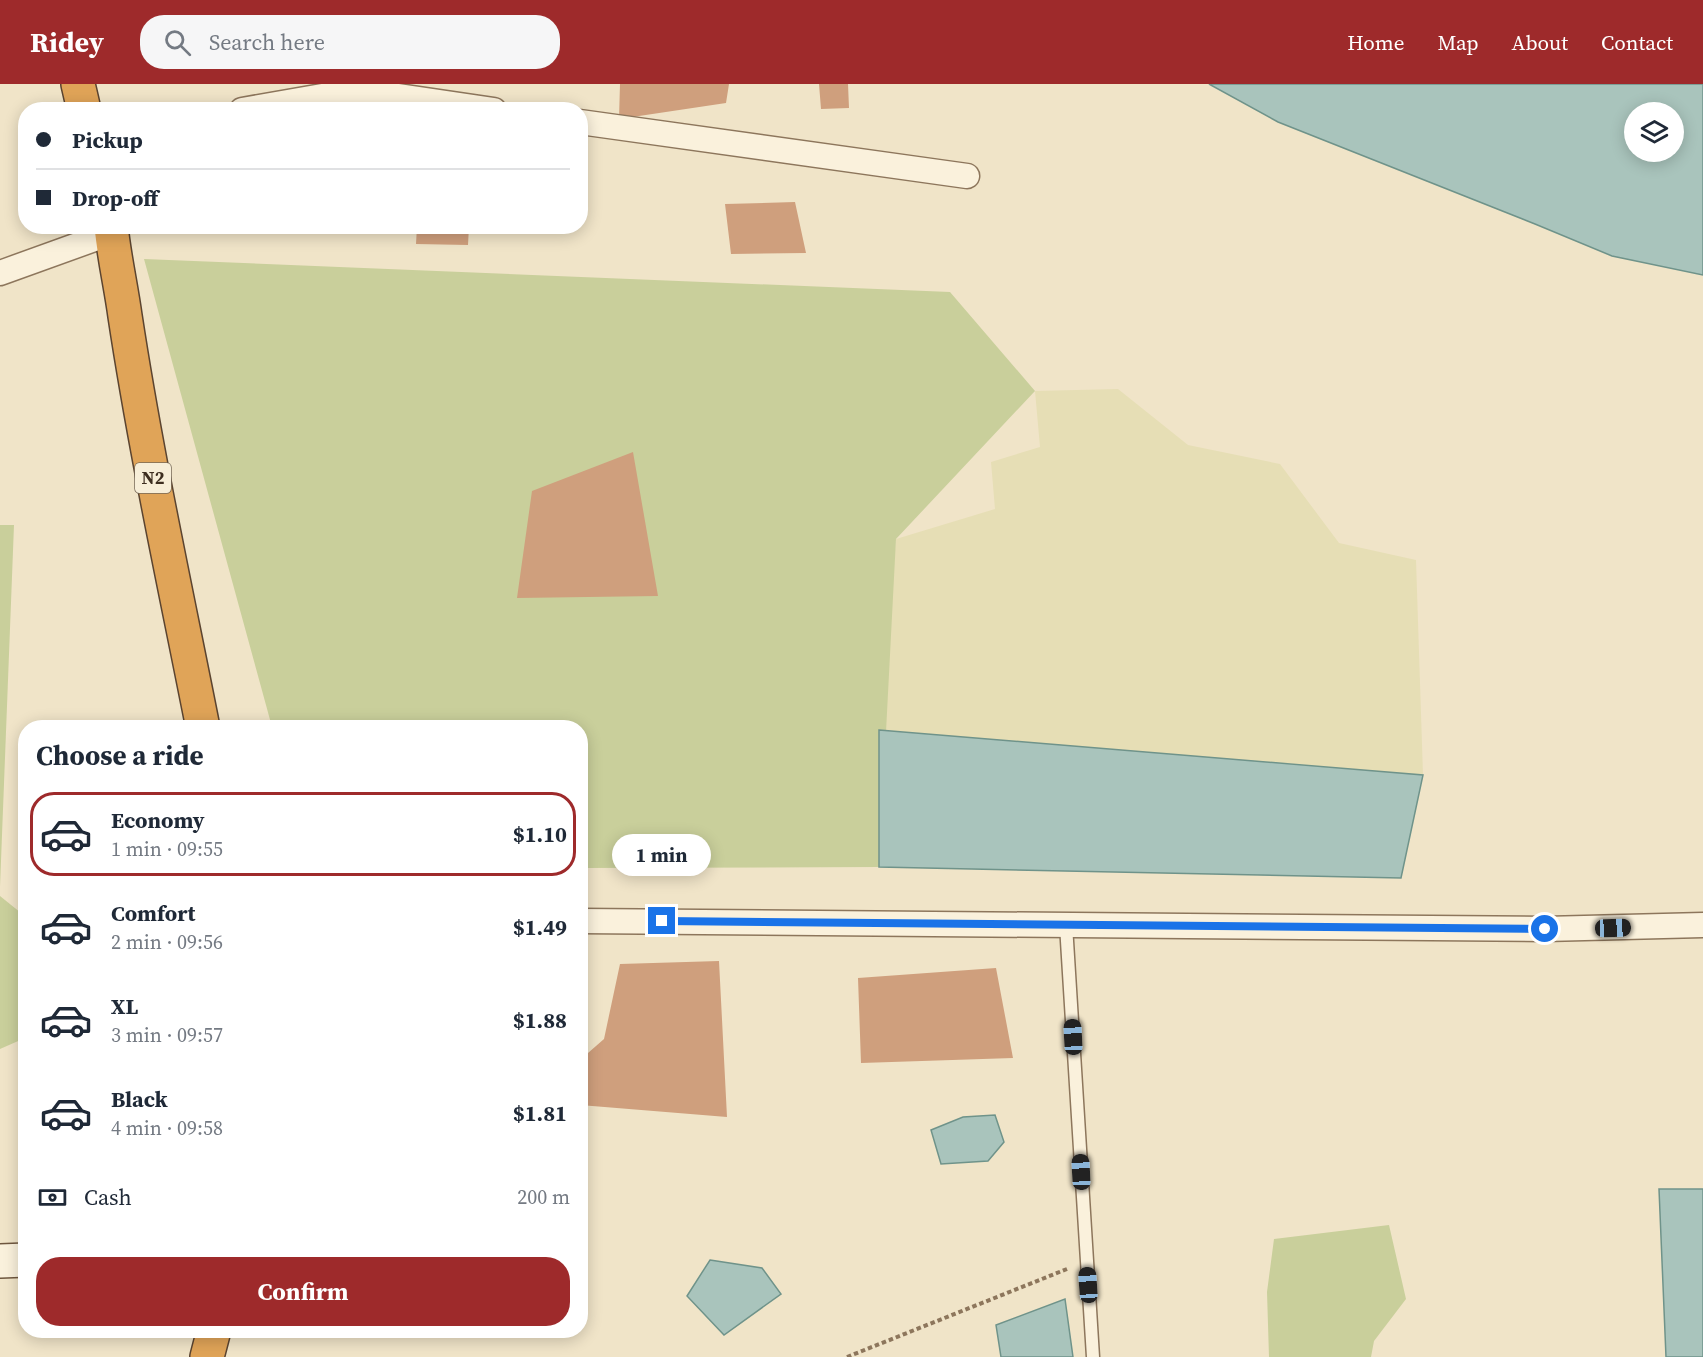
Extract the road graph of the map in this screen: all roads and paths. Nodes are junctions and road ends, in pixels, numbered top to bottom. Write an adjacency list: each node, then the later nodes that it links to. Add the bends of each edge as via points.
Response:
1 (78, 84): 2 (highway)
2 (82, 102)
3 (288, 102): 4 (street, via 357,90)
4 (439, 102)
5 (588, 123): 6 (street)
6 (967, 176)
7 (101, 234): 9 (street)
8 (111, 234): 10 (highway, N2, via 138,403)
9 (0, 273)
10 (201, 720)
11 (588, 921): 12 (street)
12 (1066, 925): 13 (street, via 1545,929); 16 (lane)
13 (1703, 925)
14 (18, 1260): 15 (street)
15 (0, 1261)
16 (1087, 1261): 19 (path); 20 (lane)
17 (212, 1338): 18 (highway)
18 (207, 1357)
19 (847, 1357)
20 (1093, 1357)

